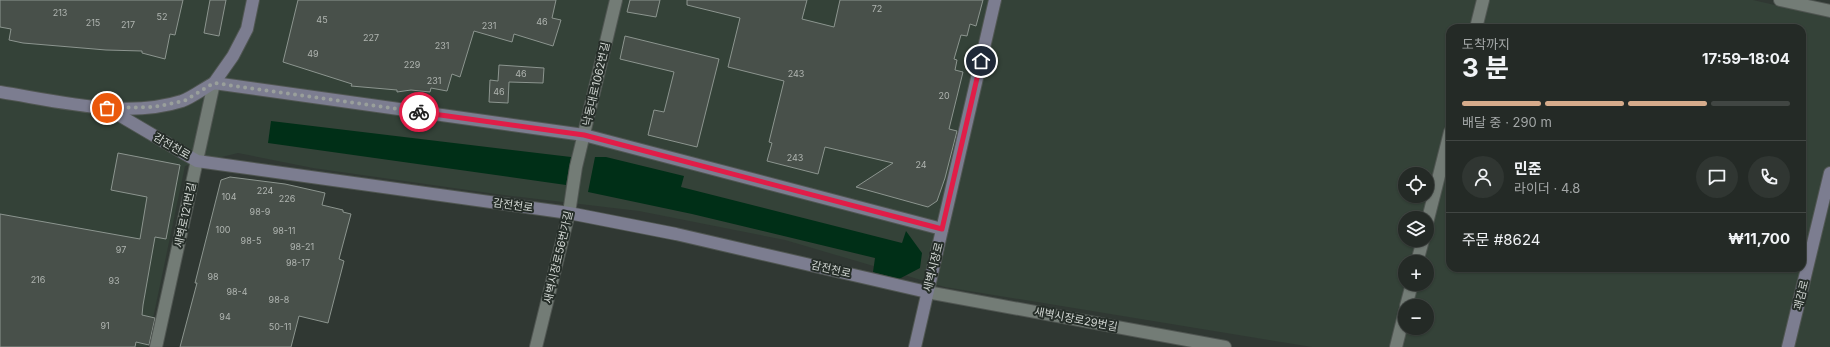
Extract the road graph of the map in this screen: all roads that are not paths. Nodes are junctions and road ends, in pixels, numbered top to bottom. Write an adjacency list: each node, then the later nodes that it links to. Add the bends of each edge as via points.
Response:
1 (253, 0): 8 (street, via 247,29 233,56)
2 (616, 0): 11 (street, 낙동대로1062번길)
3 (995, 0): 18 (street, 새벽시장로)
4 (1483, 0): 7 (street)
5 (1780, 0): 6 (street)
6 (1830, 11)
7 (1477, 24)
8 (214, 83): 10 (street, 감전천로, via 184,101 154,107); 11 (street); 13 (street, 새벽로121번길)
9 (0, 92): 10 (street, 감전천로)
10 (107, 108): 13 (street, 감전천로)
11 (584, 135): 14 (street, 낙동대로1062번길); 18 (street)
12 (1446, 148): 16 (street)
13 (197, 161): 17 (street, 감전천로); 21 (street, 새벽로121번길)
14 (576, 167): 17 (street, 새벽시장로56번가길)
15 (1830, 173): 26 (street, 괘감로)
16 (1430, 211)
17 (569, 212): 19 (street, 감전천로); 22 (street, 새벽시장로56번가길)
18 (942, 229): 19 (street, 새벽시장로)
19 (927, 292): 23 (street, 새벽시장로); 24 (street, 새벽시장로29번길)
20 (1399, 335): 25 (street)
21 (156, 347)
22 (536, 347)
23 (915, 347)
24 (1225, 347)
25 (1396, 347)
26 (1788, 347)

